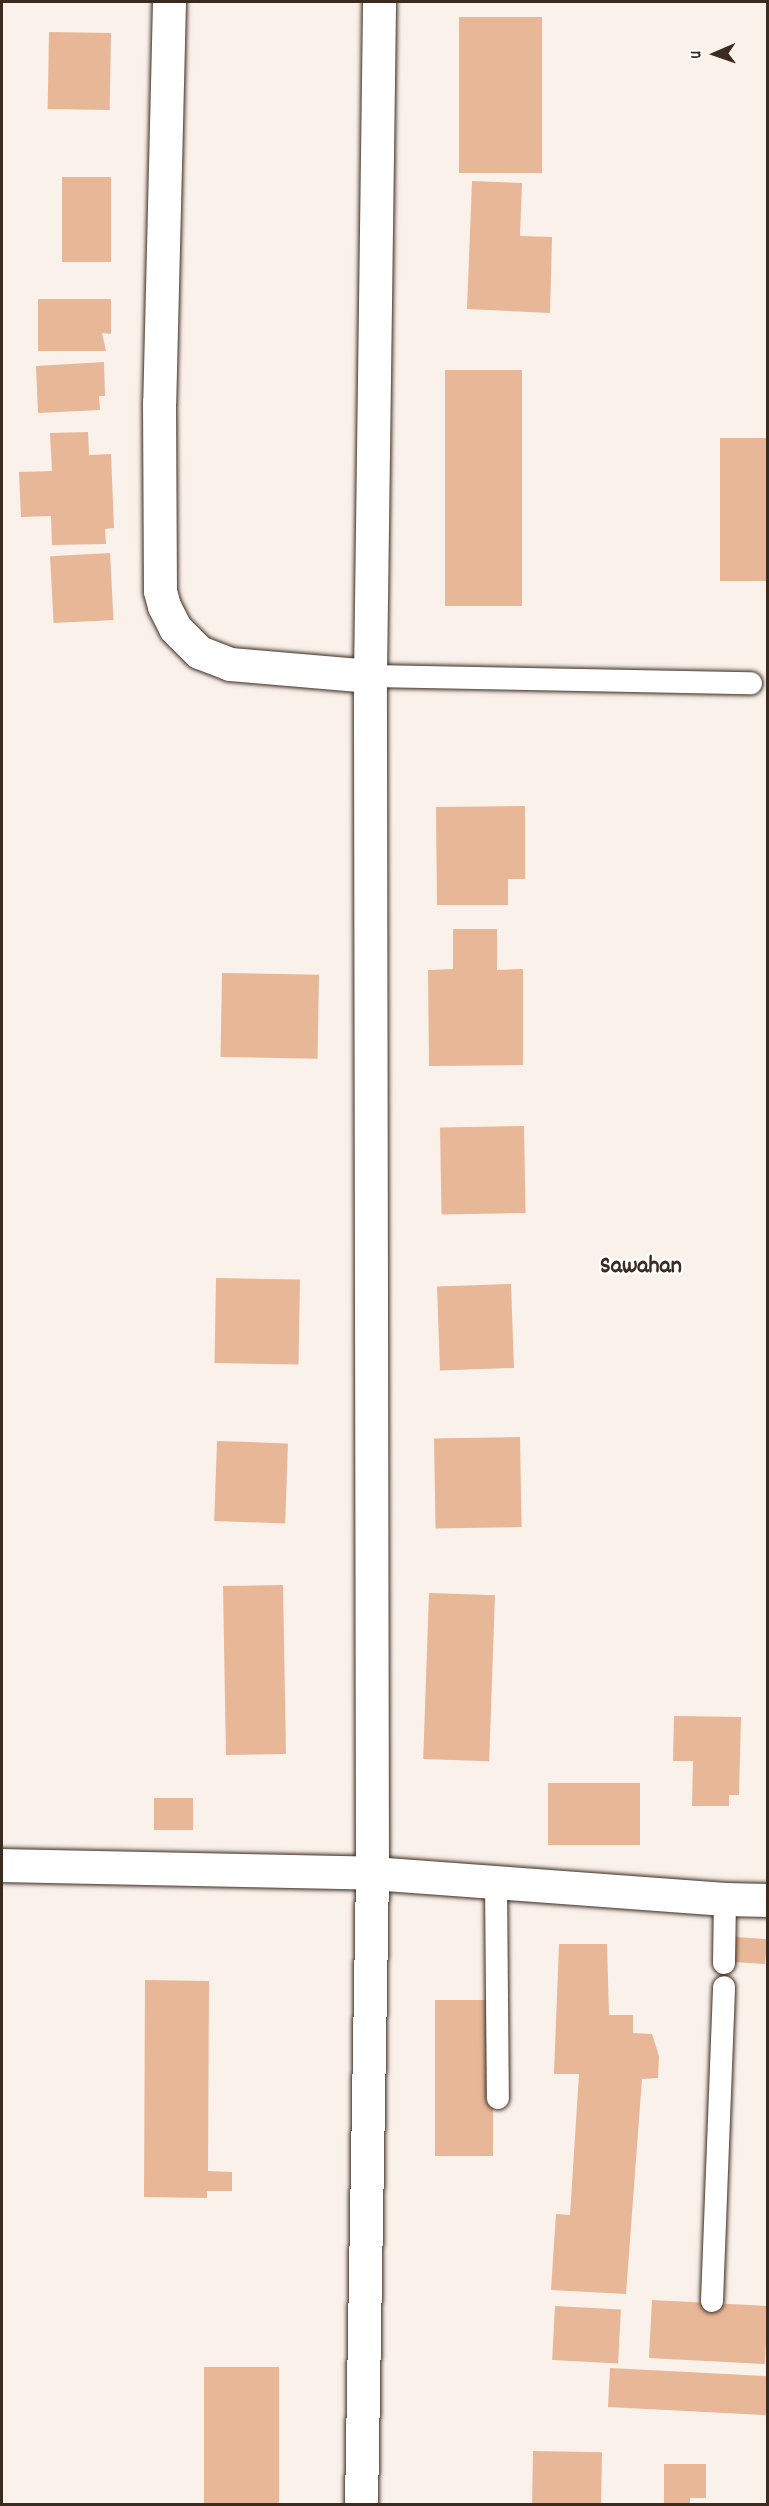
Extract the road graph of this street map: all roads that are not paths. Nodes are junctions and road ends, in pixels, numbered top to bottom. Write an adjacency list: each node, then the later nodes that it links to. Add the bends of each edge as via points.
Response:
1 (169, 2): 3 (street, via 159,402 160,591 164,606 175,628 199,652 230,664)
2 (379, 2): 3 (street)
3 (370, 676): 4 (lane); 6 (street)
4 (751, 683)
5 (2, 1865): 6 (street)
6 (372, 1873): 7 (street); 14 (street)
7 (496, 1882): 8 (street); 12 (lane)
8 (726, 1899): 9 (street); 10 (lane)
9 (768, 1900)
10 (724, 1963)
11 (724, 1987): 13 (lane)
12 (498, 2098)
13 (712, 2301)
14 (361, 2505)

